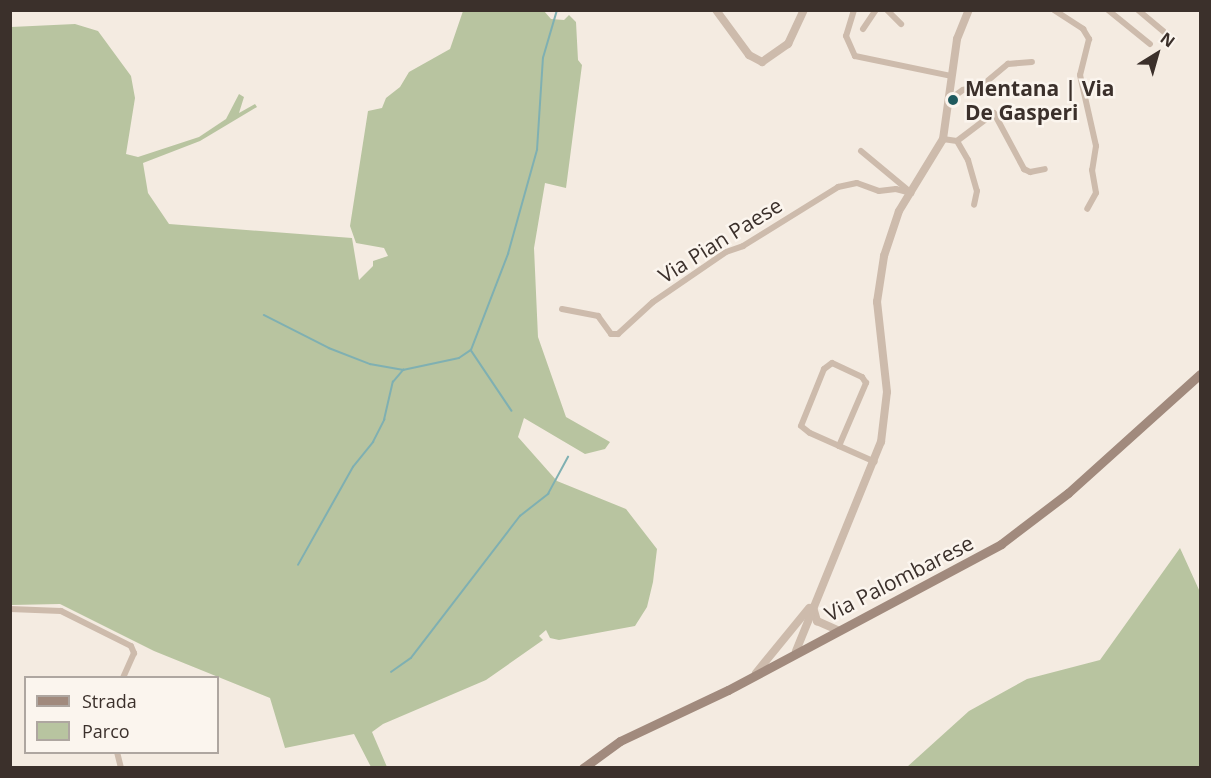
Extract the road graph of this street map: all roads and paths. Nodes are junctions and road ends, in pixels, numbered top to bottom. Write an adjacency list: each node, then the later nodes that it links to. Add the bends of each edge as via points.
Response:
1 (716, 10): 2 (street, via 747,53 762,62 788,44)
2 (804, 10)
3 (854, 10): 15 (street, via 846,34 854,55)
4 (876, 10): 11 (street)
5 (886, 10): 10 (street)
6 (969, 10): 15 (street, via 958,34)
7 (1054, 10): 23 (street, via 1081,28 1089,39 1080,75 1096,146 1092,167 1096,190)
8 (1108, 10): 13 (street)
9 (1138, 10): 12 (street)
10 (901, 24)
11 (863, 28)
12 (1164, 32)
13 (1150, 45)
14 (1032, 62): 16 (street, via 1008,64 985,83 963,90)
15 (952, 76): 16 (street)
16 (949, 100): 17 (street)
17 (943, 139): 18 (street); 21 (street)
18 (957, 141): 20 (street, via 994,113 1024,169); 22 (street, via 971,166 977,193)
19 (861, 151): 21 (street)
20 (1045, 169)
21 (910, 193): 24 (street, Via Pian Paese, via 857,183 838,187 746,244 726,252 653,302 618,334 610,333 598,316); 27 (street, via 890,236 880,278 878,309 887,397)
22 (974, 205)
23 (1087, 209)
24 (562, 309)
25 (1200, 374): 31 (main road, Via Palombarese, via 1068,493 1001,544)
26 (839, 446): 26 (street, via 806,432 801,424 824,369 832,363 862,377 866,383); 27 (street)
27 (875, 462): 28 (street)
28 (813, 602): 30 (street); 31 (street, via 817,621); 32 (street)
29 (10, 609): 34 (street, via 64,612 131,645 135,651)
30 (803, 616): 32 (street); 33 (street)
31 (837, 630): 32 (main road, Via Palombarese)
32 (796, 651): 33 (main road, Via Palombarese)
33 (754, 675): 35 (main road, Via Palombarese, via 620,741)
34 (124, 676)
35 (583, 768)

